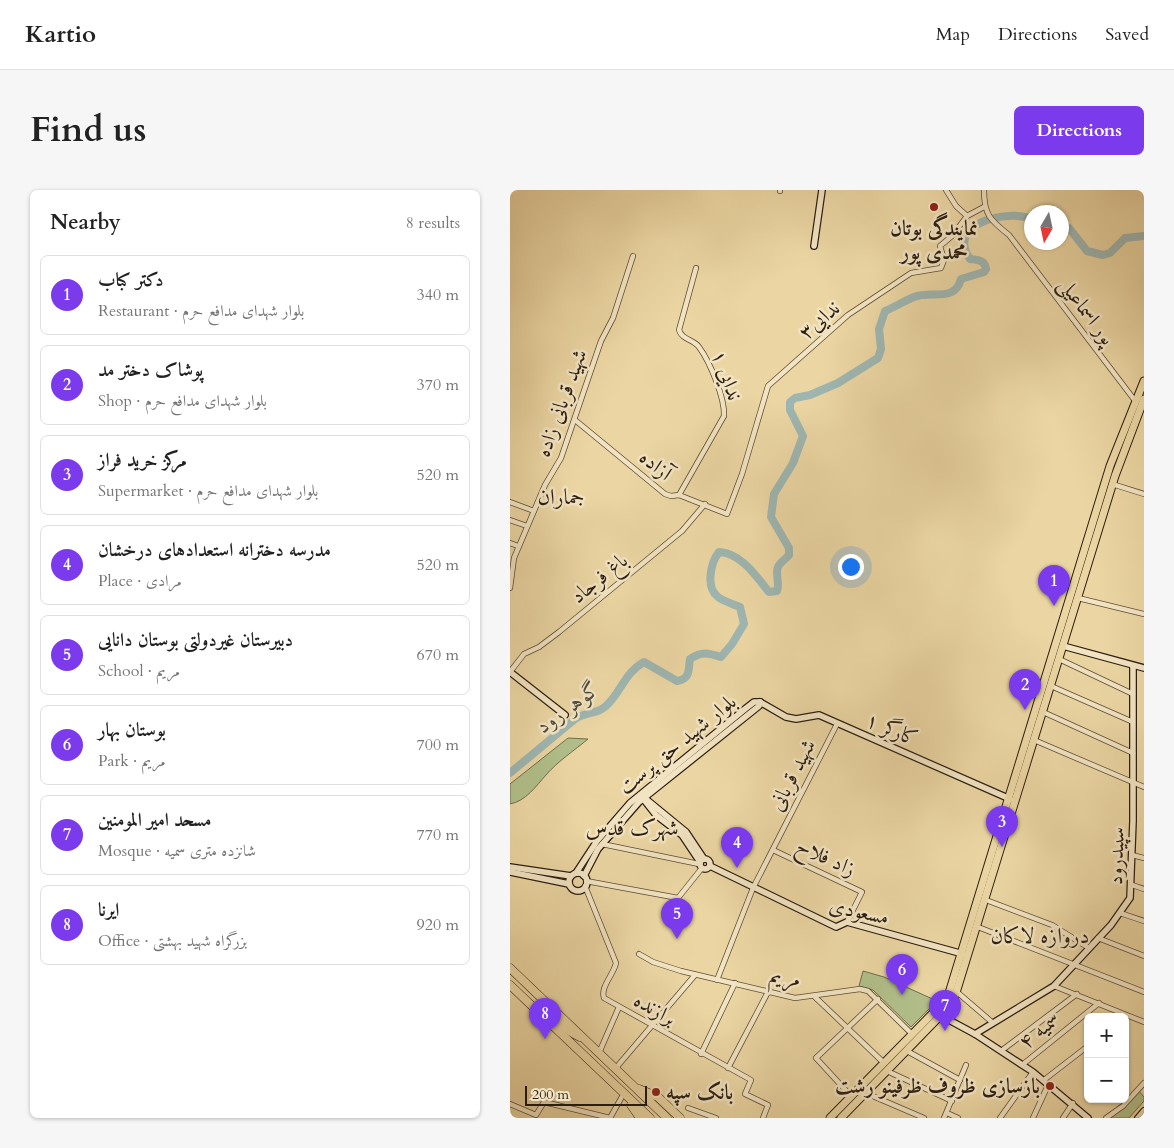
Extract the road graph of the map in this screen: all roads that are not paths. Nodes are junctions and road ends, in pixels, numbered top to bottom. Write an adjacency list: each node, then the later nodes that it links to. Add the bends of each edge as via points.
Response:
1 (822, 190): 6 (street)
2 (946, 190): 5 (street)
3 (984, 191): 4 (street)
4 (985, 209): 5 (street, ندایی۳); 11 (street, پور اسماعیلی, via 1009,235)
5 (967, 216): 19 (street, ندایی۳, via 940,246 944,260 941,268 911,274 872,298 848,315 768,386)
6 (814, 246)
7 (633, 256): 12 (street, شهید قربانی زاده)
8 (696, 268): 15 (street, ندایی ۱, via 678,330 681,336 698,346 704,356 724,403 724,416)
9 (1144, 381): 11 (main road)
10 (1144, 399): 13 (main road)
11 (1136, 402): 31 (main road, via 1110,466)
12 (575, 420): 15 (street, آزاده, via 665,494); 18 (street, شهید قربانی زاده, via 561,458)
13 (1112, 484): 14 (street); 25 (main road)
14 (1144, 494)
15 (679, 495): 17 (street, آزاده)
16 (510, 502): 18 (street)
17 (705, 504): 19 (street, آزاده); 32 (street, باغ فرجاد, via 682,532 559,632 524,654)
18 (534, 511): 21 (street, شهید قربانی زاده)
19 (727, 514)
20 (510, 520): 21 (street)
21 (527, 526): 23 (street, شهید قربانی زاده)
22 (510, 543): 23 (street)
23 (518, 546): 24 (street, شهید قربانی زاده)
24 (510, 588)
25 (1078, 598): 26 (street); 27 (main road)
26 (1144, 614)
27 (1063, 646): 28 (main road); 29 (street)
28 (1059, 659): 31 (main road); 34 (street)
29 (1133, 666): 30 (street); 34 (street, سپیدرود)
30 (1144, 668)
31 (1052, 671): 33 (main road); 45 (main road)
32 (510, 672): 37 (street)
33 (1051, 686): 36 (main road); 38 (street)
34 (1133, 694): 38 (street, سپیدرود)
35 (760, 702): 39 (street, کارگر ۱, via 786,717 819,716); 44 (street, بلوار شهید حق پرست, via 759,706)
36 (1043, 712): 40 (main road); 41 (street)
37 (565, 715)
38 (1133, 722): 41 (street, سپیدرود)
39 (837, 724): 45 (street, کارگر ۱); 48 (street, شهید قربانی)
40 (1034, 740): 42 (street); 60 (main road)
41 (1132, 753): 42 (street, سپیدرود)
42 (1133, 783): 43 (street); 49 (street, سپیدرود)
43 (1144, 787)
44 (641, 796): 46 (street, بلوار شهید حق پرست); 51 (street, via 660,815 686,832)
45 (1010, 799): 68 (main road)
46 (610, 829): 47 (street, بلوار شهید حق پرست); 54 (street, بلوار شهید حق پرست)
47 (602, 844): 51 (street); 55 (street, بلوار شهید حق پرست, via 588,864)
48 (773, 850): 58 (street, شهید قربانی); 63 (street, زاد فلاح, via 862,892)
49 (1132, 855): 50 (street); 57 (street, سپیدرود)
50 (1144, 858)
51 (701, 864): 55 (street, via 678,898); 58 (street, مسعودی, via 709,862 710,866)
52 (510, 867): 54 (street)
53 (510, 872): 56 (street)
54 (573, 875): 55 (street); 56 (street)
55 (585, 881): 56 (street, via 578,890); 84 (street, برازنده, via 616,963 602,994)
56 (570, 884)
57 (1132, 885): 59 (street); 61 (street, سپیدرود, via 1130,898)
58 (753, 888): 63 (street, مسعودی, via 836,927); 73 (street, شهید قربانی)
59 (1144, 889)
60 (986, 900): 64 (main road); 66 (street, via 1052,925)
61 (1120, 913): 62 (street); 65 (street, سپیدرود)
62 (1144, 921)
63 (847, 922): 68 (street, مسعودی)
64 (978, 926): 70 (street); 78 (main road)
65 (1098, 938): 66 (street, سپیدرود); 69 (street)
66 (1089, 948): 70 (street, سپیدرود)
67 (639, 954): 72 (street, مریم, via 653,962)
68 (962, 954): 86 (main road)
69 (1144, 956)
70 (1074, 966): 76 (street, سپیدرود); 79 (street)
71 (510, 968): 89 (highway)
72 (695, 975): 73 (street, مریم); 91 (street)
73 (717, 980): 74 (street, مریم)
74 (735, 983): 77 (street, مریم); 99 (street)
75 (510, 985): 89 (highway, via 531,1005)
76 (1054, 986): 80 (street); 90 (street, سپیدرود)
77 (768, 992): 81 (street, مریم, via 795,998); 103 (street)
78 (957, 992): 86 (main road); 90 (street)
79 (1144, 992)
80 (1076, 994): 83 (street); 96 (street)
81 (815, 997): 82 (street, مریم, via 860,989); 92 (street)
82 (878, 999): 92 (street); 93 (street, مریم)
83 (1099, 1003): 85 (street); 101 (street, سمیه ۴)
84 (619, 1007): 91 (street, برازنده); 98 (street)
85 (1120, 1013)
86 (941, 1014): 93 (main road); 94 (street); 97 (main road)
87 (1129, 1017): 88 (street)
88 (1144, 1022)
89 (559, 1023): 98 (highway, via 585,1039); 112 (highway)
90 (993, 1023): 94 (street, سپیدرود)
91 (651, 1026): 99 (street, برازنده); 104 (street)
92 (848, 1029): 100 (street); 113 (street, via 816,1058)
93 (912, 1034): 100 (main road)
94 (975, 1034): 96 (street)
95 (1084, 1049): 108 (street)
96 (1001, 1050): 101 (street)
97 (907, 1051): 105 (main road); 107 (street)
98 (599, 1053): 104 (highway)
99 (701, 1054): 103 (street, برازنده)
100 (884, 1063): 113 (main road)
101 (1022, 1065): 106 (street)
102 (966, 1066): 107 (street)
103 (728, 1068): 127 (street, برازنده, via 751,1080 745,1094 768,1105)
104 (616, 1069): 110 (highway)
105 (887, 1071): 111 (main road); 114 (street)
106 (1033, 1072): 108 (street); 133 (street)
107 (960, 1080): 114 (street)
108 (1046, 1082): 115 (street); 134 (street)
109 (1144, 1083): 137 (street, via 1123,1106)
110 (636, 1088): 124 (highway); 125 (highway, via 658,1097)
111 (867, 1092): 129 (main road); 130 (street)
112 (624, 1094): 121 (highway); 123 (street)
113 (851, 1096): 128 (main road)
114 (952, 1100): 119 (street)
115 (1073, 1103): 135 (street); 136 (street)
116 (510, 1104): 120 (street, via 536,1114 544,1102)
117 (688, 1108): 126 (street)
118 (1144, 1111): 138 (street)
119 (947, 1113): 131 (street); 132 (street)
120 (592, 1114): 122 (street); 123 (street)
121 (645, 1116)
122 (588, 1118)
123 (610, 1118)
124 (667, 1118)
125 (680, 1118)
126 (716, 1118)
127 (763, 1118)
128 (830, 1118)
129 (841, 1118)
130 (924, 1118)
131 (944, 1118)
132 (958, 1118)
133 (1000, 1118)
134 (1033, 1118)
135 (1063, 1118)
136 (1088, 1118)
137 (1106, 1118)
138 (1138, 1118)

